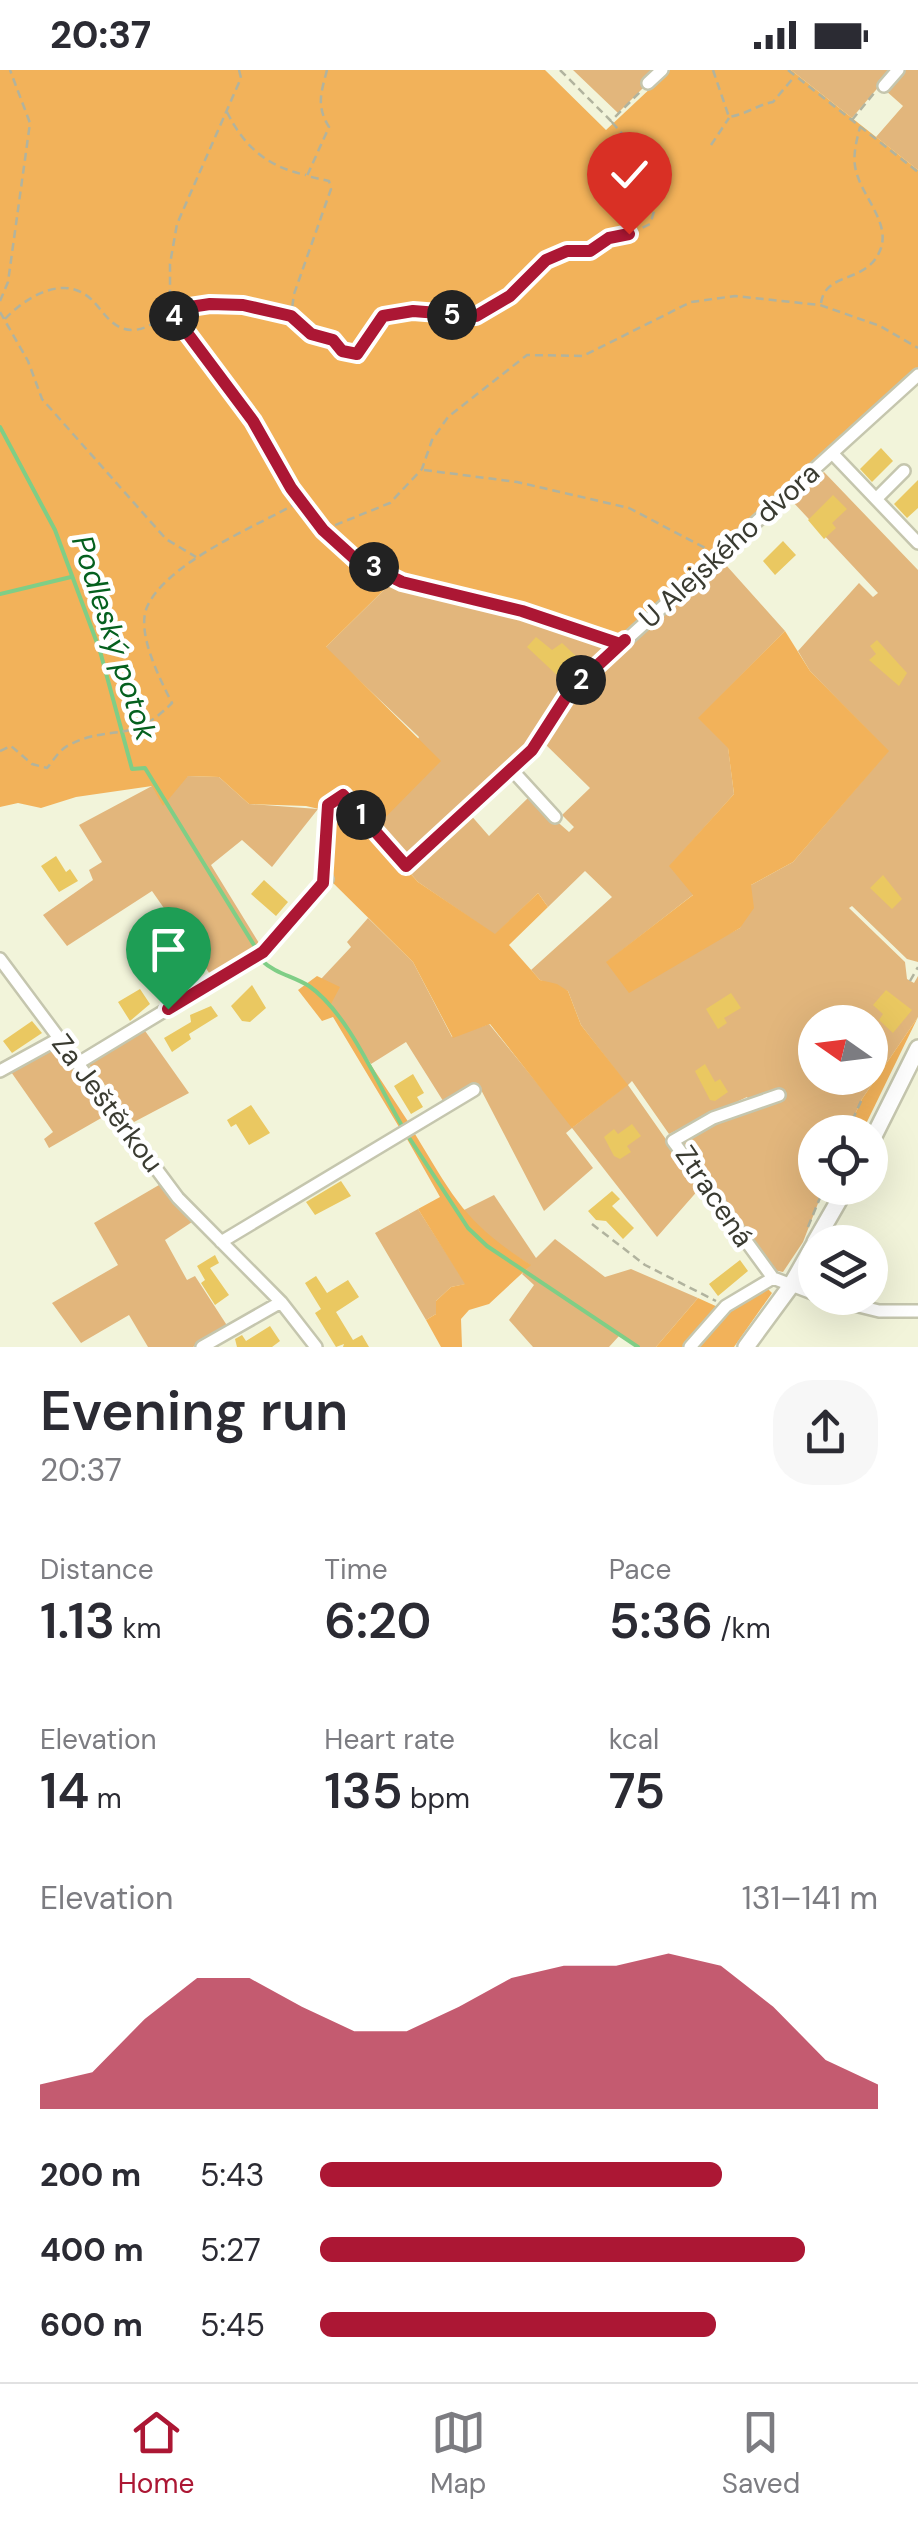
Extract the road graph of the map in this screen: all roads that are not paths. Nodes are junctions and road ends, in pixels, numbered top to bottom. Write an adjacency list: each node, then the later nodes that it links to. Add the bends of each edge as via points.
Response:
1 (662, 70): 3 (street)
2 (898, 70): 4 (street)
3 (648, 84)
4 (884, 86)
5 (918, 375): 6 (street, U Alejského dvora)
6 (832, 452): 8 (street, U Alejského dvora); 11 (street, U Alejského dvora, via 570,691 512,770)
7 (904, 471): 8 (street)
8 (876, 499): 10 (street, U Alejského dvora)
9 (918, 523): 10 (street)
10 (913, 538)
11 (555, 816)
12 (325, 881): 16 (street, via 263,952)
13 (0, 959): 14 (street, Za Ještěrkou)
14 (60, 1038): 16 (street, Za Ještěrkou); 17 (street)
15 (918, 1048): 20 (main road)
16 (80, 1062): 21 (street, Za Ještěrkou, via 178,1198)
17 (0, 1071)
18 (474, 1090): 21 (street)
19 (779, 1095): 23 (street, Ztracená, via 673,1140)
20 (884, 1115)
21 (222, 1242): 26 (street, Za Ještěrkou)
22 (798, 1273): 24 (main road)
23 (772, 1278): 24 (street, Ztracená); 31 (street, via 726,1306)
24 (790, 1287): 25 (street, Ztracená); 32 (main road)
25 (798, 1289)
26 (281, 1302): 29 (street); 30 (street, Za Ještěrkou)
27 (888, 1311): 28 (street)
28 (918, 1312)
29 (202, 1347)
30 (316, 1347)
31 (690, 1347)
32 (746, 1347)

